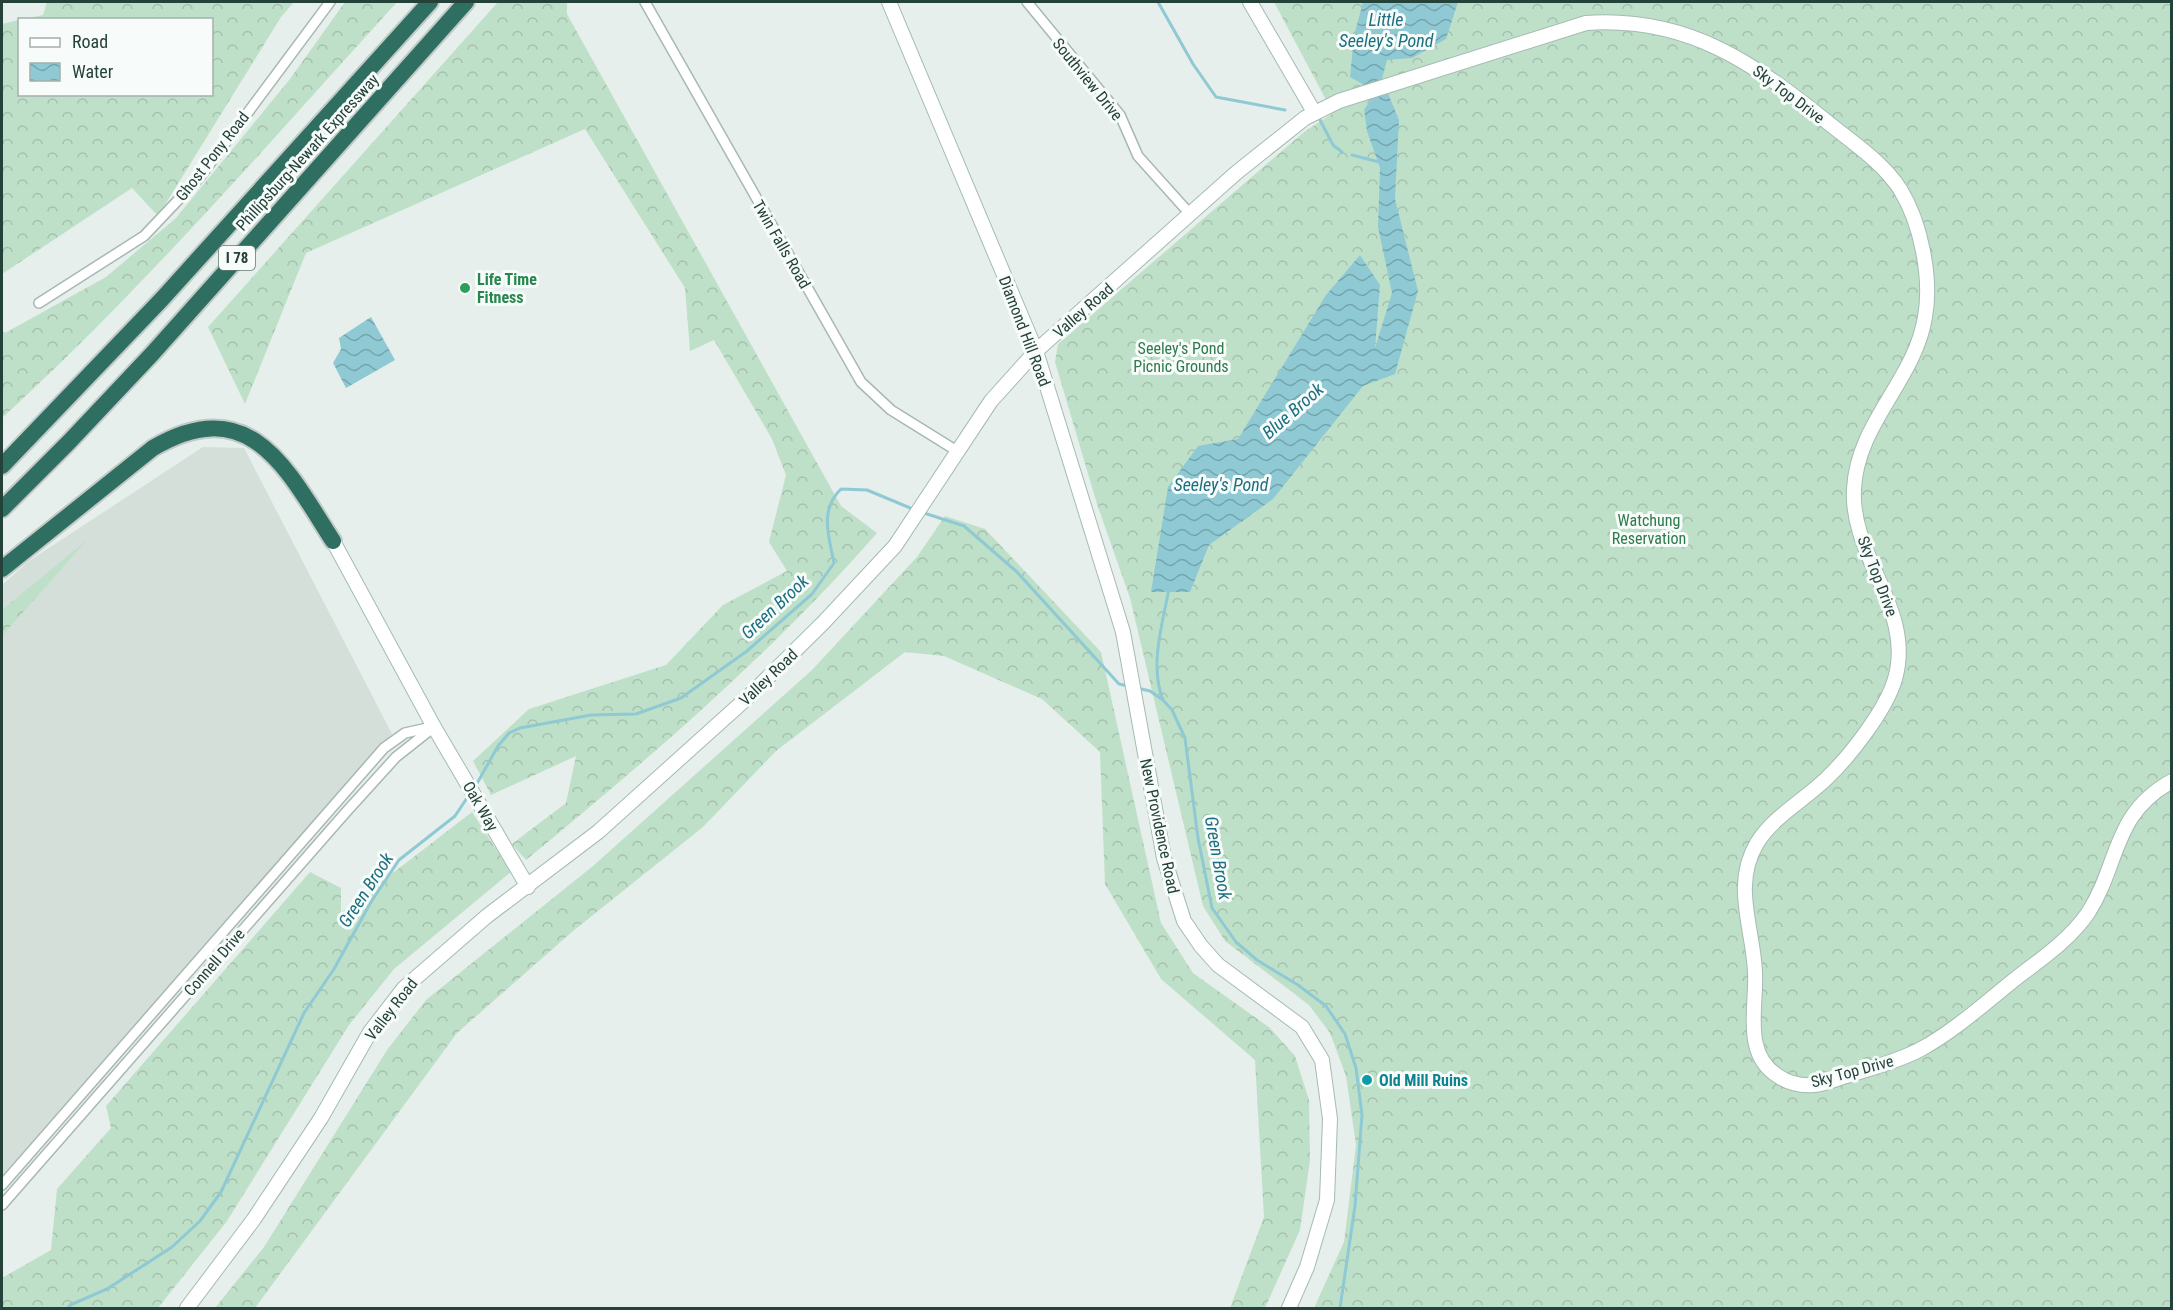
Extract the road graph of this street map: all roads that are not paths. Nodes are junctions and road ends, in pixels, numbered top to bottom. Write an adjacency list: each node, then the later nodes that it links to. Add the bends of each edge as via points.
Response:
1 (330, 2): 11 (street, Ghost Pony Road, via 200,177 144,236)
2 (430, 2): 14 (highway, Phillipsburg-Newark Expressway / I 78, via 162,299)
3 (466, 2): 15 (highway, Phillipsburg-Newark Expressway / I 78, via 152,354)
4 (645, 2): 13 (street, Twin Falls Road, via 861,382 891,410)
5 (889, 2): 12 (main road, Diamond Hill Road)
6 (1027, 2): 10 (street, Southview Drive, via 1120,115 1138,156)
7 (1250, 2): 9 (main road)
8 (1386, 86): 9 (main road, Valley Road); 20 (main road, Sky Top Drive, via 1586,23 1614,21 1669,30 1718,46 1785,88 1877,162 1908,204 1922,256 1926,314 1915,351 1869,432 1860,454 1854,489 1864,545 1896,620 1898,667 1882,707 1845,758 1761,837 1748,860 1744,884 1755,970 1754,1041 1762,1061 1773,1074 1792,1084 1815,1085 1890,1062 1948,1032 2075,931 2092,906 2136,808)
9 (1314, 112): 10 (main road, Valley Road)
10 (1190, 214): 12 (main road, Valley Road)
11 (39, 303)
12 (1035, 351): 13 (main road, Valley Road, via 992,401); 18 (main road, Diamond Hill Road, via 1116,608)
13 (957, 451): 21 (main road, Valley Road, via 895,546 831,615 747,698 598,832)
14 (2, 466)
15 (2, 509)
16 (333, 541): 17 (highway, via 266,447 236,433 203,429 172,437 153,448); 19 (main road)
17 (2, 569)
18 (1131, 672): 25 (main road, New Providence Road, via 1164,858 1184,921 1218,964 1302,1027 1316,1048 1326,1076 1331,1127 1328,1200 1308,1267)
19 (434, 727): 21 (main road, Oak Way); 22 (street, Connell Drive, via 405,733 384,748); 23 (street, Connell Drive, via 396,757 361,795)
20 (2172, 781)
21 (528, 886): 24 (main road, Valley Road, via 421,972 390,1004 254,1219)
22 (2, 1185)
23 (2, 1205)
24 (187, 1308)
25 (1289, 1308)

